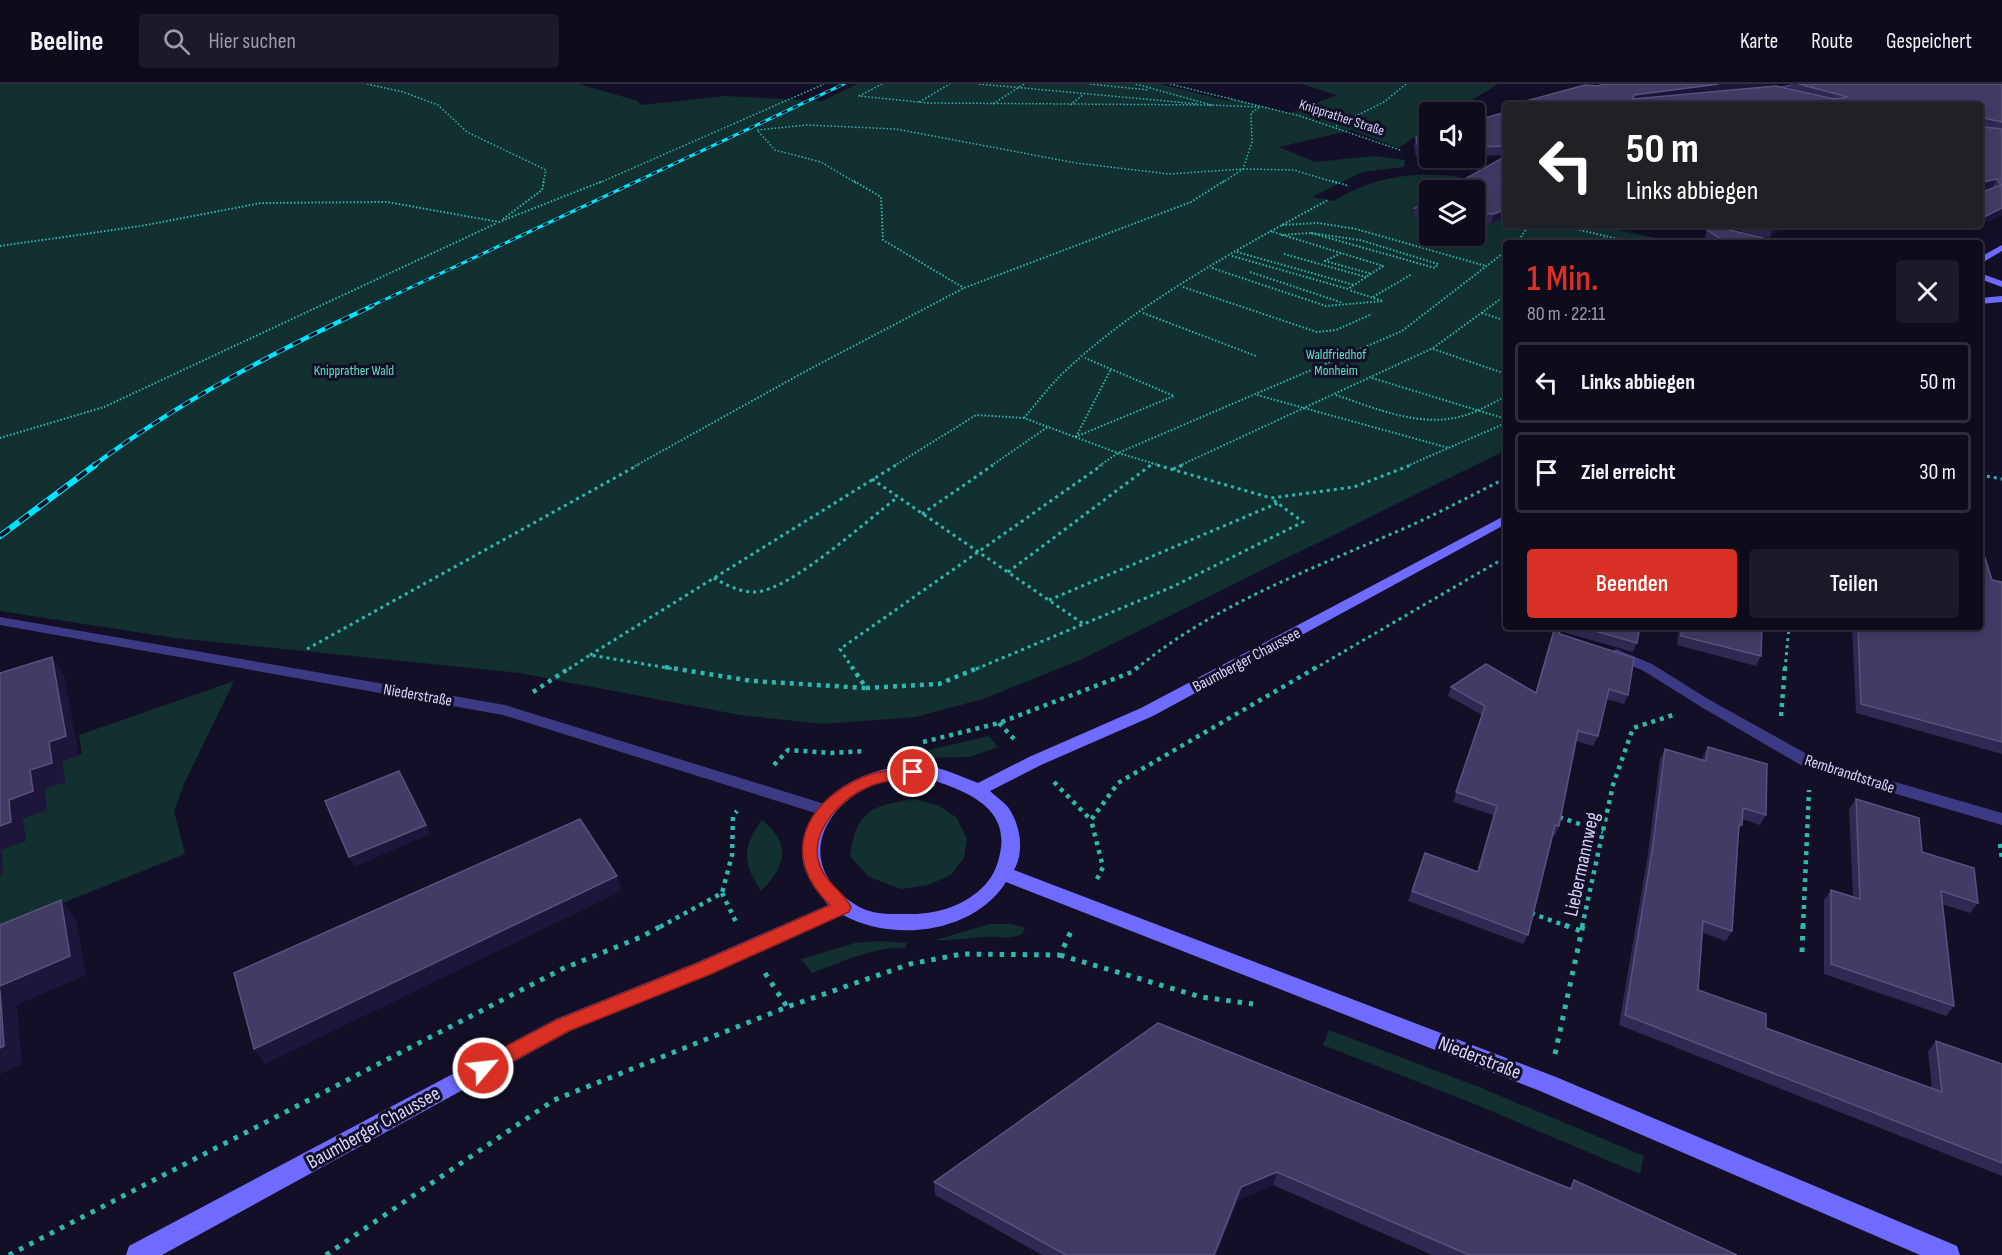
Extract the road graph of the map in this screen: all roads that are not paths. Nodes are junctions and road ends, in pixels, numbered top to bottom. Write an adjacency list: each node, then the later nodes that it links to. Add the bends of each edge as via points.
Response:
1 (1802, 84): 2 (street)
2 (1771, 90): 3 (street); 4 (street)
3 (1760, 91)
4 (1791, 95)
5 (1706, 228): 6 (street)
6 (1761, 240)
7 (2002, 247): 8 (street)
8 (1983, 259)
9 (1983, 277): 10 (street)
10 (2002, 284)
11 (2002, 299): 12 (street)
12 (1983, 301)
13 (1503, 521): 16 (street, Baumberger Chaussee, via 1147,712)
14 (0, 621): 17 (street, Niederstraße, via 505,710)
15 (1607, 651): 18 (street, Rembrandtstraße, via 1647,667 1810,763)
16 (980, 789): 17 (street, via 956,777 899,773 870,780 845,793); 19 (street, via 999,805 1011,827 1013,850)
17 (825, 810): 20 (street, via 812,835 810,861 821,886)
18 (2002, 819)
19 (1005, 874): 20 (street, via 988,895 964,911 934,921 902,924 870,919); 22 (street, Niederstraße, via 1548,1084)
20 (843, 907): 21 (street, Baumberger Chaussee, via 563,1025)
21 (138, 1255)
22 (1948, 1255)

